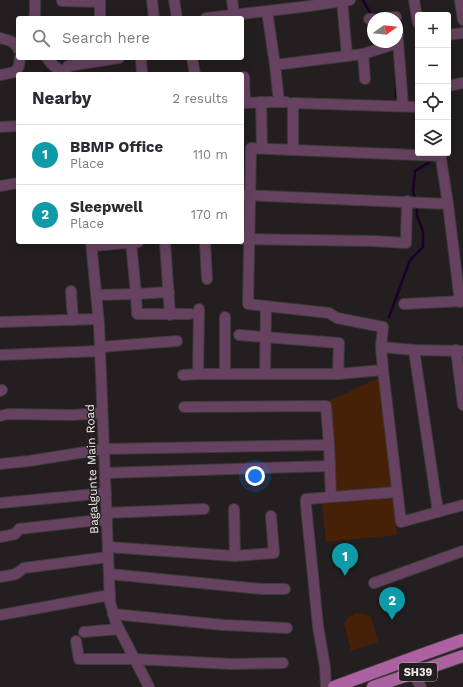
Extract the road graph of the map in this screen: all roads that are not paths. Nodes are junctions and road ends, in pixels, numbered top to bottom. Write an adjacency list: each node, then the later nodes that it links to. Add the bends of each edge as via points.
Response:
1 (35, 0): 16 (street)
2 (62, 0): 9 (street)
3 (152, 0): 18 (street)
4 (174, 0): 19 (street)
5 (232, 0): 15 (street)
6 (346, 0): 10 (street); 29 (street)
7 (414, 0): 14 (street)
8 (460, 0): 21 (street)
9 (100, 1): 17 (street)
10 (301, 4): 12 (street)
11 (395, 6): 13 (street)
12 (267, 11): 15 (street); 35 (street)
13 (396, 12)
14 (416, 12)
15 (234, 14): 20 (street)
16 (34, 16)
17 (100, 16)
18 (154, 16)
19 (177, 16)
20 (220, 16)
21 (463, 20)
22 (463, 33): 23 (street)
23 (451, 35)
24 (0, 38): 25 (street)
25 (16, 46)
26 (382, 48): 28 (street)
27 (398, 48): 49 (street)
28 (363, 54): 29 (street); 42 (street)
29 (347, 55): 35 (street)
30 (20, 60): 40 (street, via 15,72)
31 (48, 60): 37 (street)
32 (109, 60): 36 (street)
33 (141, 60): 38 (street)
34 (192, 60): 39 (street)
35 (275, 65): 46 (street)
36 (68, 68): 37 (street)
37 (54, 71)
38 (142, 72)
39 (195, 72)
40 (0, 75)
41 (244, 77): 47 (street)
42 (366, 79)
43 (463, 83): 44 (street)
44 (451, 85)
45 (261, 102): 46 (street); 47 (street); 53 (street)
46 (279, 102): 48 (street)
47 (244, 103)
48 (293, 103): 49 (street); 54 (street)
49 (403, 106): 50 (street)
50 (415, 107)
51 (16, 126): 52 (street)
52 (0, 127)
53 (262, 148): 54 (street); 59 (street, via 251,148)
54 (294, 150): 55 (street)
55 (415, 154)
56 (441, 156): 61 (street)
57 (16, 183): 58 (street)
58 (0, 186)
59 (246, 195): 60 (street); 62 (street)
60 (406, 201): 61 (street); 62 (street, via 406,243)
61 (448, 204): 72 (street)
62 (246, 239): 74 (street, via 248,304)
63 (92, 244): 71 (street, Bagalgunte Main Road)
64 (133, 244): 70 (street)
65 (166, 244): 69 (street)
66 (205, 244): 67 (street)
67 (207, 279)
68 (71, 291): 78 (street)
69 (169, 292): 70 (street); 75 (street)
70 (136, 294): 71 (street); 75 (street, via 138,314)
71 (96, 295): 77 (street, Bagalgunte Main Road)
72 (461, 302): 73 (street)
73 (404, 304)
74 (266, 306): 81 (street); 83 (street, via 329,313 337,318 383,327)
75 (170, 315): 89 (street, via 194,312)
76 (225, 317): 90 (street)
77 (98, 319): 78 (street); 84 (street, Bagalgunte Main Road)
78 (73, 320): 79 (street)
79 (0, 322)
80 (239, 335): 81 (street)
81 (265, 337): 91 (street); 92 (street, via 339,343)
82 (177, 341): 84 (street)
83 (381, 347): 85 (street); 88 (street)
84 (100, 349): 87 (street); 96 (street, Bagalgunte Main Road)
85 (414, 350): 86 (street); 110 (street)
86 (460, 350): 94 (street)
87 (0, 355)
88 (383, 370): 92 (street); 103 (street)
89 (198, 374): 90 (street); 93 (street)
90 (225, 374): 91 (street)
91 (265, 374): 92 (street)
92 (338, 374)
93 (182, 375)
94 (463, 405)
95 (184, 407): 98 (street, via 326,406)
96 (102, 413): 97 (street); 99 (street, Bagalgunte Main Road)
97 (0, 416)
98 (329, 445): 99 (street); 101 (street)
99 (104, 449): 100 (street); 102 (street, Bagalgunte Main Road)
100 (0, 464)
101 (330, 466): 102 (street); 105 (street)
102 (105, 473): 104 (street, Bagalgunte Main Road)
103 (397, 492): 105 (street); 110 (street, via 401,522)
104 (105, 493): 106 (street); 111 (street, Bagalgunte Main Road)
105 (331, 497): 134 (street, via 306,498)
106 (0, 503)
107 (463, 505): 110 (street)
108 (204, 509): 111 (street)
109 (234, 509): 116 (street)
110 (438, 512)
111 (106, 516): 113 (street, via 19,529 15,534); 115 (street, Bagalgunte Main Road)
112 (271, 516): 116 (street, via 274,553)
113 (0, 538)
114 (463, 551): 119 (street)
115 (108, 552): 116 (street); 117 (street, Bagalgunte Main Road); 118 (street, via 24,568 16,574)
116 (235, 556)
117 (109, 574): 120 (street, via 262,589); 121 (street, Bagalgunte Main Road)
118 (0, 577)
119 (374, 582)
120 (286, 589)
121 (110, 595): 122 (street, Bagalgunte Main Road); 123 (street)
122 (113, 614): 124 (street, via 224,625); 125 (street, Bagalgunte Main Road)
123 (0, 615)
124 (287, 628)
125 (119, 629): 126 (street); 130 (street, Bagalgunte Main Road)
126 (84, 632)
127 (76, 640): 130 (street, via 79,659)
128 (463, 640): 135 (main road)
129 (463, 656): 132 (main road, SH39)
130 (134, 659): 131 (street, via 231,664); 133 (street, Bagalgunte Main Road)
131 (283, 663)
132 (414, 673): 136 (main road, SH39); 137 (street)
133 (149, 687)
134 (326, 687)
135 (334, 687)
136 (373, 687)
137 (421, 687)

